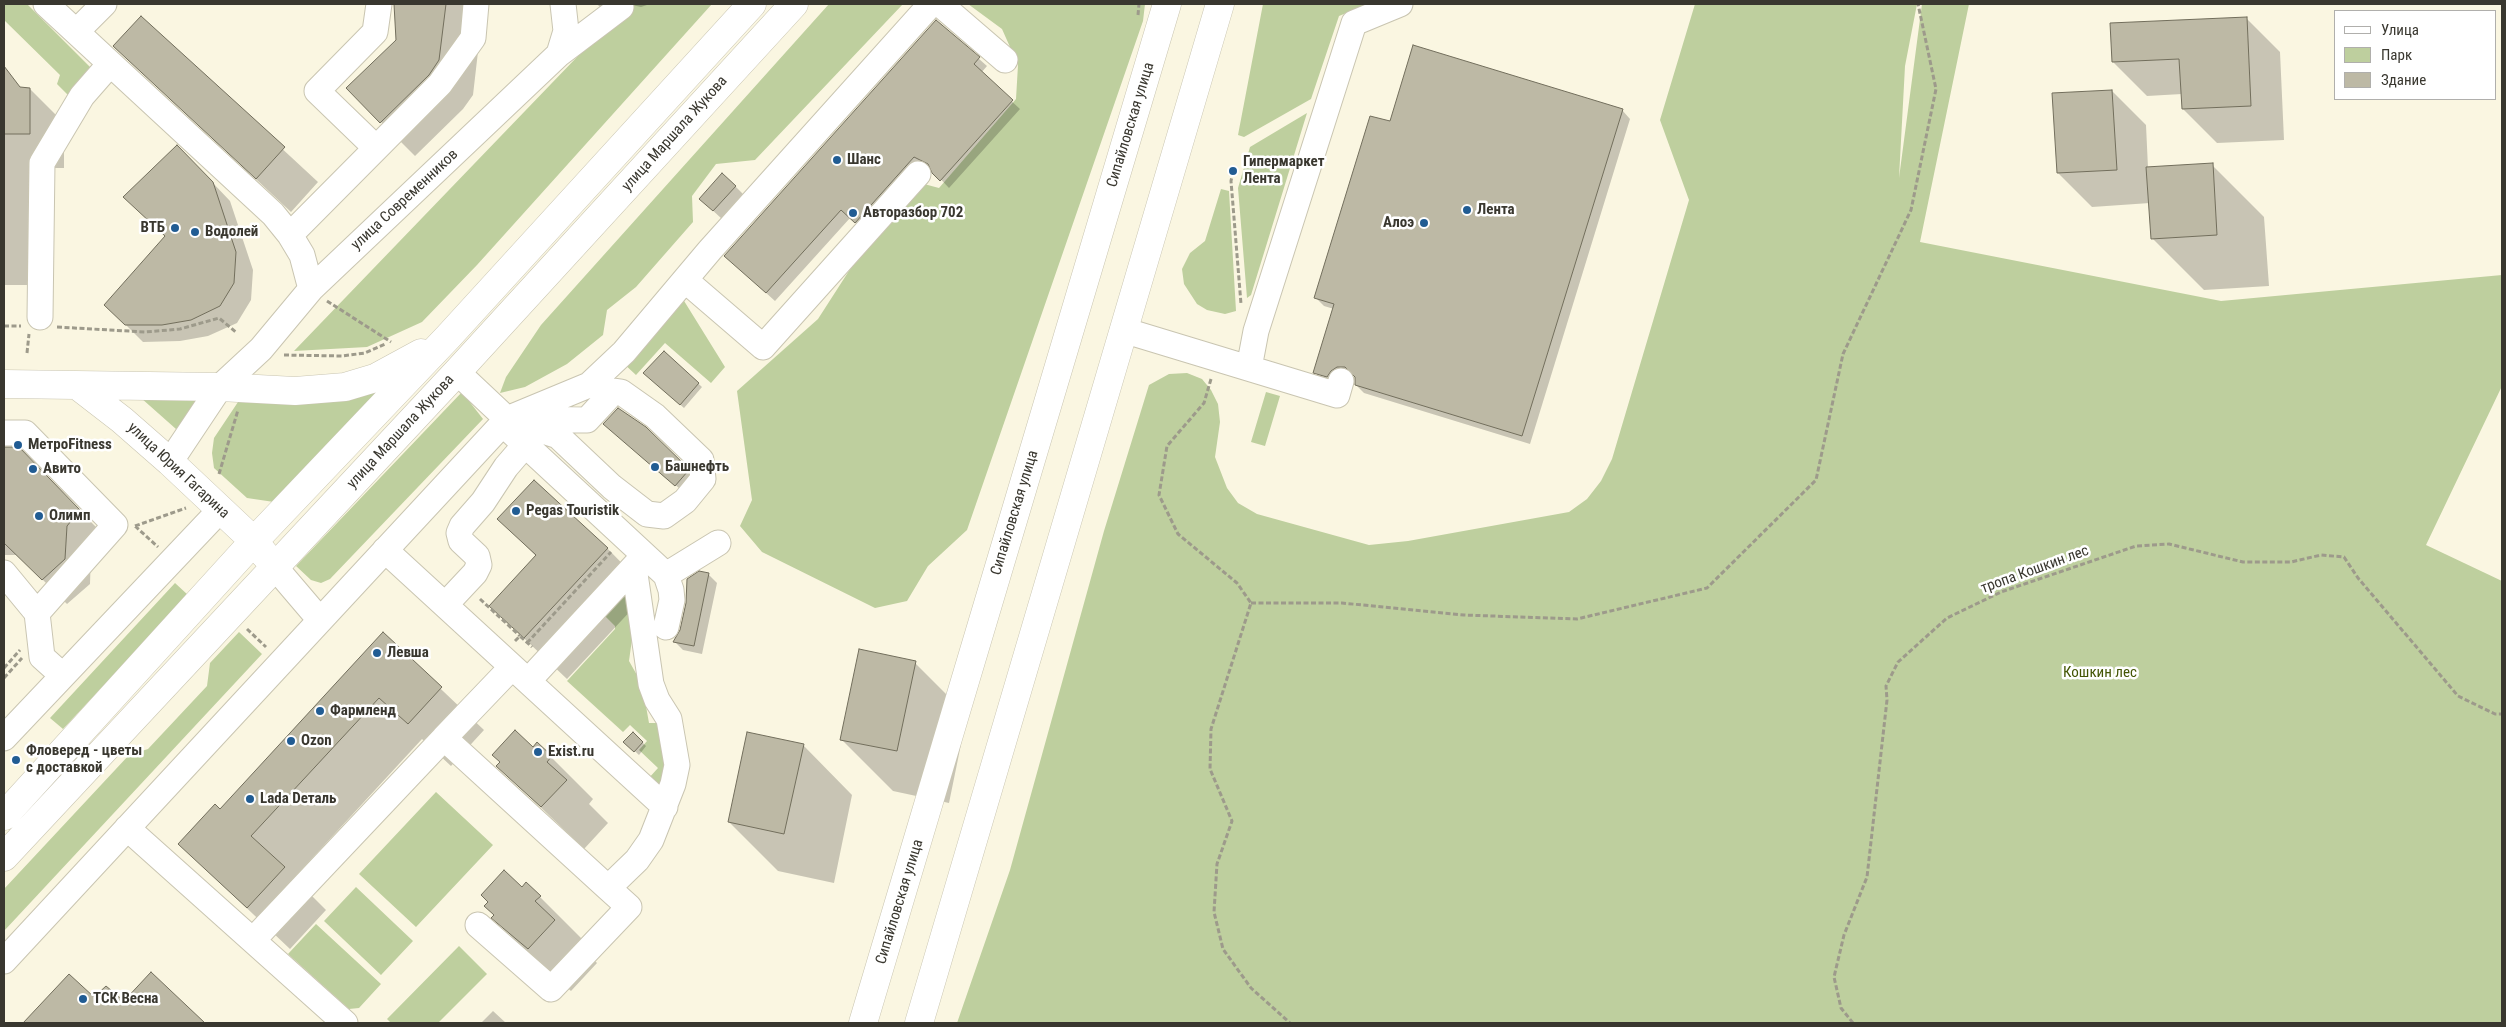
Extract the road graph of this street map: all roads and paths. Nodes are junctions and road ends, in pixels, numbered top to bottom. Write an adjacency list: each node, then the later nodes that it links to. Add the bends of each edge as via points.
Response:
1 (46, 4): 15 (street)
2 (104, 4): 15 (street)
3 (379, 4): 19 (street, via 375,32 317,91)
4 (476, 4): 19 (street, via 472,38 440,84)
5 (563, 4): 16 (street, via 566,32)
6 (752, 4): 30 (main road, улица Маршала Жукова)
7 (794, 4): 37 (main road, улица Маршала Жукова)
8 (931, 4): 23 (street)
9 (940, 4): 17 (street)
10 (1220, 4): 27 (main road)
11 (1400, 4): 28 (street, via 1354,23)
12 (1918, 4): 60 (path, via 1936,89 1912,210 1843,354 1816,480 1707,588 1577,619 1464,615 1342,603)
13 (620, 7): 16 (street, улица Современников)
14 (1165, 8): 81 (main road, Сипайловская улица)
15 (77, 32): 18 (street)
16 (559, 54): 24 (street, улица Современников)
17 (1005, 60)
18 (110, 64): 22 (street, via 272,214); 25 (street, via 82,96 42,163)
19 (376, 148): 22 (street)
20 (1232, 170): 28 (path, via 1242,306)
21 (918, 174): 23 (street, via 763,347)
22 (290, 235): 24 (street, via 302,255)
23 (685, 280): 43 (street, via 624,352 589,384)
24 (311, 289): 32 (path); 41 (street, улица Современников, via 261,349)
25 (42, 324): 26 (path); 29 (path, via 145,332 180,329 219,318); 33 (path)
26 (4, 326)
27 (1123, 330): 35 (street); 82 (main road)
28 (1256, 332): 36 (street)
29 (237, 333)
30 (448, 337): 41 (main road, via 375,378 345,386 295,391); 51 (main road, улица Маршала Жукова)
31 (399, 338): 32 (path)
32 (391, 342): 34 (path, via 365,353 342,356)
33 (27, 353)
34 (281, 355)
35 (1217, 359): 36 (street); 60 (path, via 1204,403 1167,446 1159,495 1178,534 1237,582)
36 (1248, 368): 38 (street, via 1336,396)
37 (457, 372): 43 (street); 56 (main road, улица Маршала Жукова)
38 (1341, 381)
39 (4, 384): 40 (main road)
40 (78, 386): 41 (main road); 46 (main road, улица Юрия Гагарина)
41 (220, 387): 46 (street, улица Современников)
42 (240, 404): 47 (path)
43 (505, 422): 43 (street, via 558,436 647,514 664,516 685,502 703,479 701,460 655,416 621,392 614,391 586,420); 45 (street); 54 (street)
44 (4, 433): 62 (street, via 25,433 114,525)
45 (525, 444): 55 (street); 59 (street, via 460,530 461,541 479,561 478,569)
46 (170, 462): 49 (main road, улица Юрия Гагарина)
47 (219, 474)
48 (191, 506): 50 (path)
49 (220, 510): 51 (main road, улица Юрия Гагарина); 68 (street)
50 (136, 526)
51 (254, 541): 56 (main road, улица Юрия Гагарина); 73 (main road, улица Маршала Жукова)
52 (718, 543): 58 (street)
53 (617, 546): 66 (path)
54 (385, 550): 61 (street); 63 (street)
55 (640, 561): 58 (street); 67 (street); 72 (street, via 651,684 669,719 677,765 674,784)
56 (274, 566): 63 (street, улица Юрия Гагарина); 75 (main road, улица Маршала Жукова)
57 (4, 572): 62 (street)
58 (666, 575): 64 (street, via 672,600)
59 (464, 584): 61 (street); 65 (path)
60 (1251, 604): 83 (path, via 1211,729 1210,769 1232,821 1217,864 1214,912 1223,949 1251,988)
61 (445, 605): 67 (street)
62 (37, 613): 68 (street, via 42,657)
63 (320, 620): 74 (street)
64 (666, 627)
65 (520, 636)
66 (527, 643)
67 (520, 674): 71 (street); 72 (street)
68 (62, 676): 70 (street)
69 (2502, 714): 84 (path, тропа Кошкин лес, via 2495,714 2458,696 2344,557 2243,562 2169,544 2136,546 2001,592 1947,618 1898,662 1886,686 1867,877 1844,934 1834,977 1840,1008)
70 (4, 738)
71 (444, 738): 76 (street); 78 (street)
72 (664, 807): 76 (street, via 643,854)
73 (4, 816)
74 (127, 828): 78 (street); 79 (street)
75 (4, 857)
76 (608, 888): 77 (street, via 629,907 551,989)
77 (478, 925)
78 (253, 940): 80 (street)
79 (4, 961)
80 (345, 1023)
81 (863, 1023)
82 (920, 1023)
83 (1290, 1023)
84 (1853, 1023)

